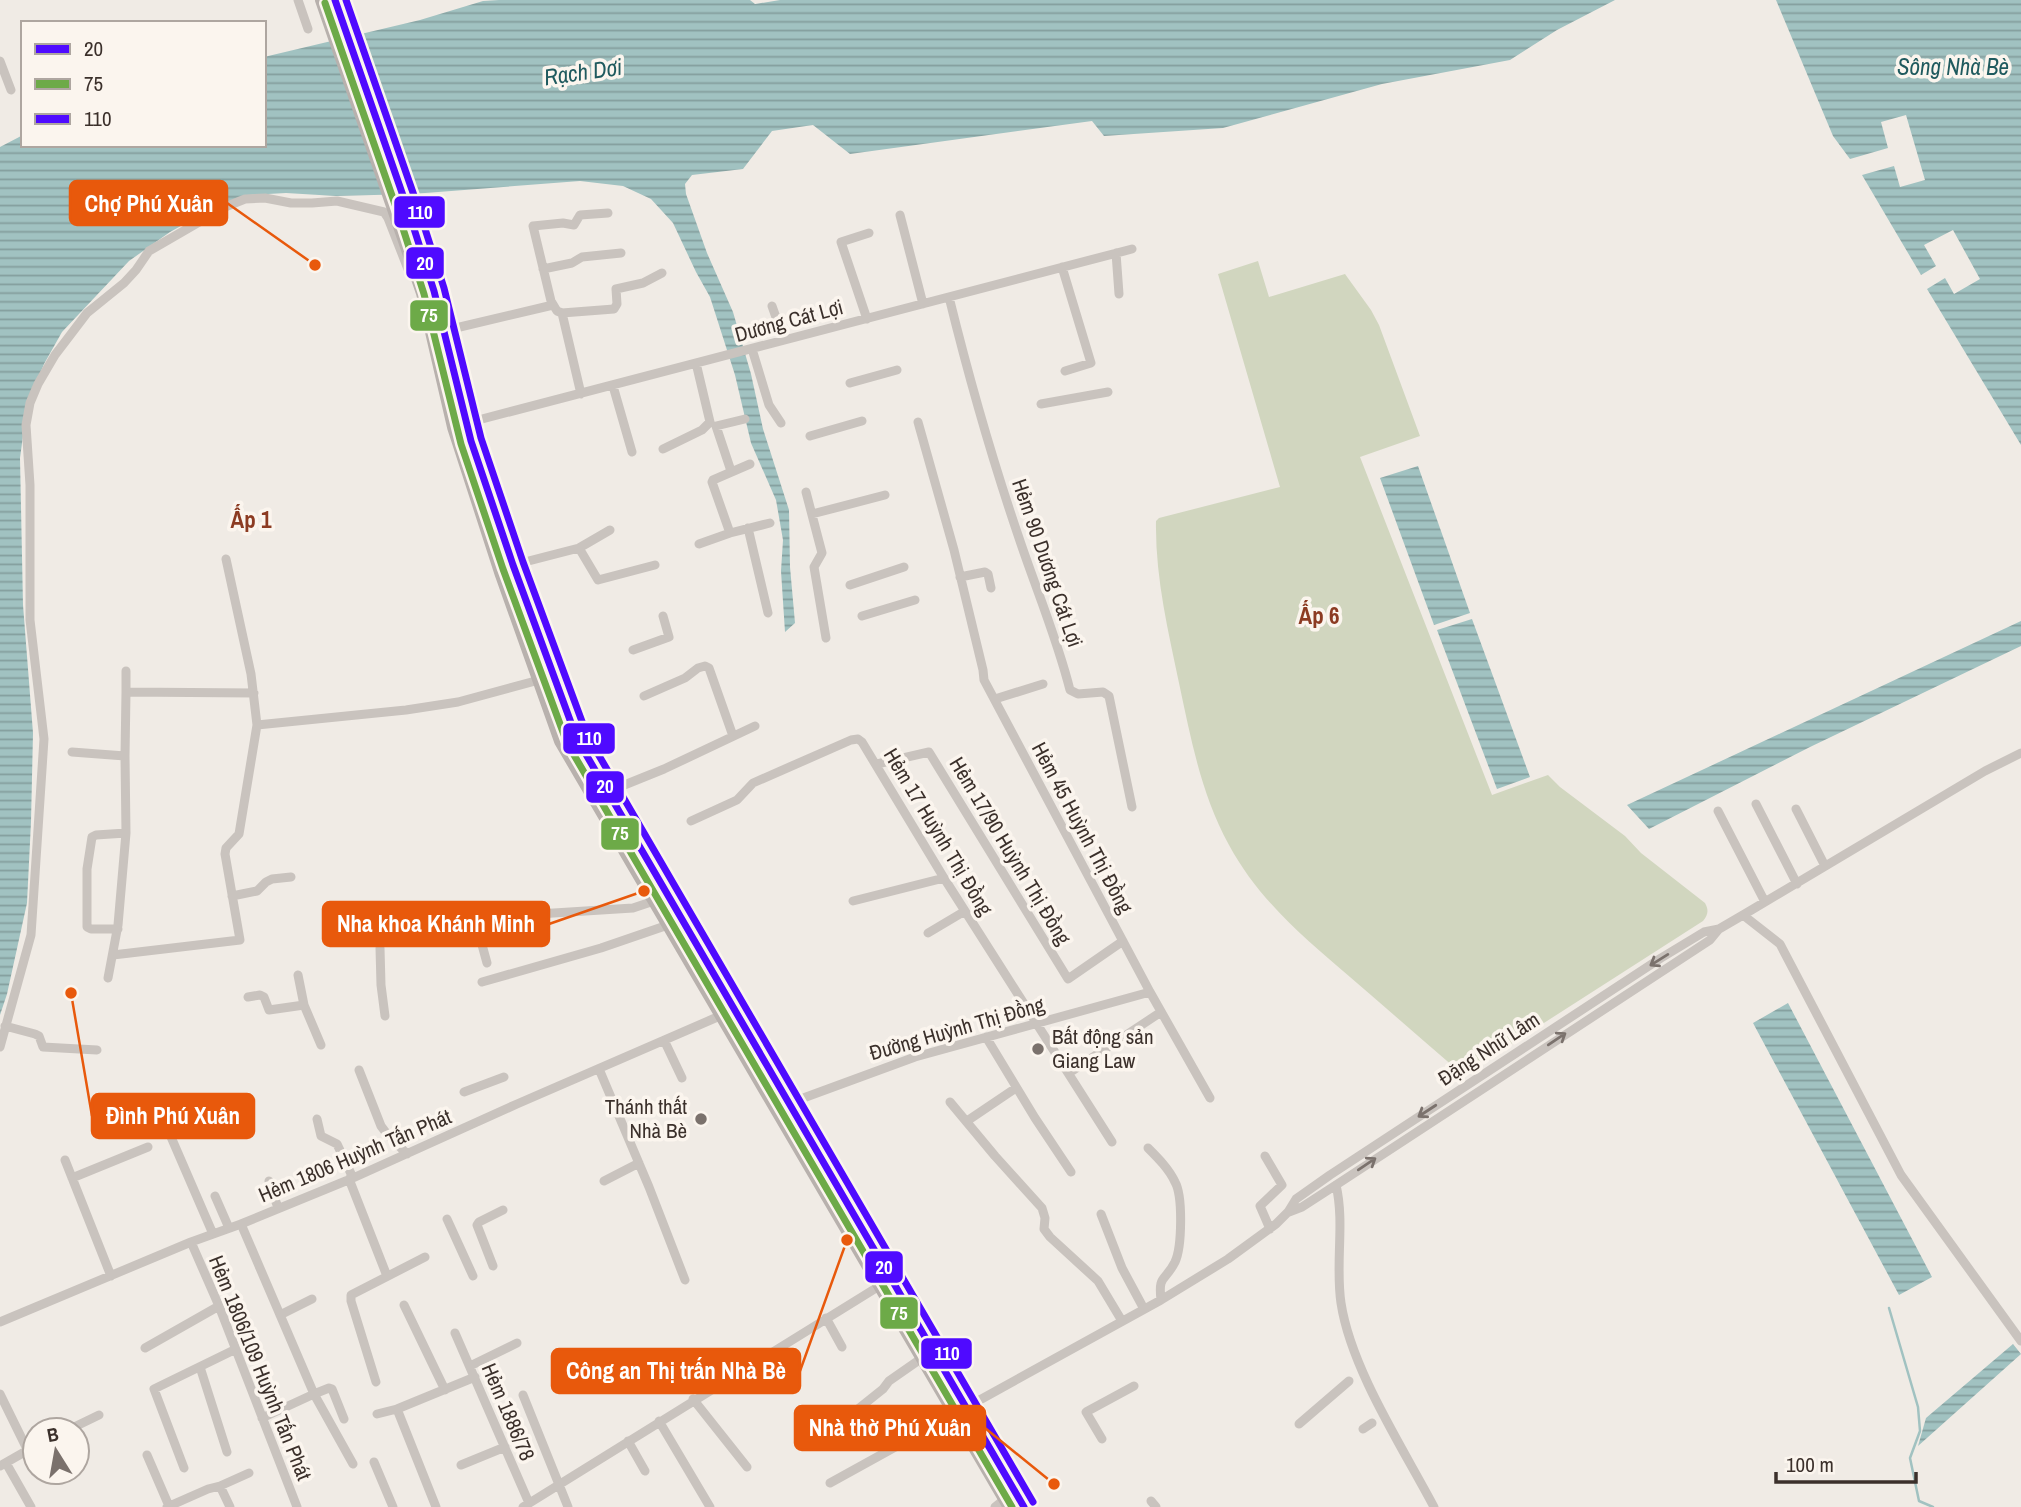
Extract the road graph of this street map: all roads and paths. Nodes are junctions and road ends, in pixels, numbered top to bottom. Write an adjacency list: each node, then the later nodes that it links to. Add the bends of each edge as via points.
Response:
1 (298, 0): 4 (street)
2 (322, 0): 3 (main road)
3 (334, 9): 23 (main road)
4 (308, 29)
5 (0, 61): 6 (street)
6 (11, 90)
7 (608, 213): 14 (street, via 580,215 574,225 533,226)
8 (900, 215): 18 (street)
9 (869, 233): 22 (street, via 841,242)
10 (1132, 249): 12 (street, Dương Cát Lợi)
11 (621, 253): 14 (street, via 582,257)
12 (1116, 253): 13 (street, Dương Cát Lợi); 16 (street)
13 (1062, 267): 17 (street, Dương Cát Lợi); 28 (street, via 1091,363)
14 (543, 269): 19 (street)
15 (663, 273): 21 (street, via 617,289 614,309)
16 (1119, 294)
17 (949, 297): 18 (street, Dương Cát Lợi); 82 (street, Hẻm 90 Dương Cát Lợi, via 990,449 1070,690 1109,696)
18 (923, 304): 22 (street, Dương Cát Lợi)
19 (553, 305): 21 (street); 23 (street)
20 (772, 306): 24 (street)
21 (562, 313): 32 (street)
22 (867, 318): 24 (street, Dương Cát Lợi)
23 (438, 331): 38 (main road); 115 (street, via 426,331 384,212 337,201 312,204 245,199 149,251 124,283 87,313 55,355 30,403 26,425 30,620 44,724 30,935)
24 (784, 340): 25 (street, Dương Cát Lợi)
25 (750, 349): 26 (street, Dương Cát Lợi); 37 (street, via 769,405)
26 (696, 363): 30 (street, Dương Cát Lợi); 40 (street, via 710,422)
27 (897, 370): 29 (street)
28 (1065, 371)
29 (850, 383)
30 (612, 386): 32 (street, Dương Cát Lợi); 41 (street)
31 (1108, 392): 33 (street)
32 (581, 394): 38 (street, Dương Cát Lợi)
33 (1041, 404)
34 (745, 419): 43 (street, via 716,426)
35 (862, 421): 39 (street)
36 (918, 422): 57 (street, Hẻm 45 Huỳnh Thị Đồng)
37 (782, 423)
38 (460, 425): 54 (main road); 67 (main road, via 502,576)
39 (810, 436)
40 (663, 449)
41 (632, 452)
42 (750, 464): 43 (street)
43 (731, 471): 50 (street, via 712,482)
44 (806, 492): 46 (street)
45 (885, 495): 46 (street)
46 (812, 514): 64 (street, via 822,553 814,567)
47 (770, 523): 48 (street)
48 (748, 528): 50 (street); 61 (street)
49 (610, 530): 52 (street)
50 (730, 533): 51 (street)
51 (699, 544)
52 (579, 548): 54 (street); 55 (street, via 598,580)
53 (226, 559): 70 (street)
54 (513, 565): 67 (main road)
55 (655, 565)
56 (904, 567): 58 (street)
57 (960, 577): 59 (street, via 985,572); 72 (street, Hẻm 45 Huỳnh Thị Đồng, via 984,680)
58 (850, 585)
59 (991, 588)
60 (915, 600): 63 (street)
61 (768, 613)
62 (663, 616): 65 (street, via 669,638)
63 (862, 616)
64 (826, 638)
65 (633, 650)
66 (126, 671): 69 (street)
67 (546, 678): 73 (street, via 458,702); 80 (main road); 92 (main road, via 561,741)
68 (1043, 684): 72 (street)
69 (126, 692): 70 (street); 78 (street)
70 (254, 694): 73 (street)
71 (643, 696): 75 (street, via 705,666)
72 (995, 699): 101 (street, Hẻm 45 Huỳnh Thị Đồng)
73 (257, 725): 91 (street, via 239,834 225,854)
74 (755, 726): 75 (street)
75 (733, 736): 80 (street)
76 (72, 752): 78 (street)
77 (2021, 753): 87 (street, Đặng Nhữ Lâm)
78 (125, 756): 86 (street)
79 (877, 764): 85 (street, Hẻm 17 Huỳnh Thị Đồng, via 862,742 850,740 753,783 737,800); 89 (street, Hẻm 17 Huỳnh Thị Đồng); 101 (street, Hẻm 17/90 Huỳnh Thị Đồng, via 929,752 1068,979)
80 (607, 792): 130 (main road)
81 (1756, 804): 90 (street)
82 (1132, 807)
83 (1796, 809): 87 (street)
84 (1718, 811): 94 (street)
85 (691, 821)
86 (126, 833): 98 (street); 98 (street, via 92,836 87,869 87,927)
87 (1825, 866): 90 (street, Đặng Nhữ Lâm)
88 (290, 877): 91 (street, via 272,879 257,891)
89 (944, 878): 93 (street); 95 (street, Hẻm 17 Huỳnh Thị Đồng)
90 (1797, 884): 94 (street, Đặng Nhữ Lâm)
91 (232, 896): 103 (street, via 240,940)
92 (654, 901): 97 (main road); 104 (street, via 633,908 477,920)
93 (853, 901)
94 (1765, 902): 96 (street, Đặng Nhữ Lâm)
95 (965, 911): 100 (street); 114 (street, Hẻm 17 Huỳnh Thị Đồng)
96 (1743, 915): 99 (street, Đặng Nhữ Lâm); 175 (street, via 1780,944 1901,1175)
97 (668, 925): 107 (street); 112 (main road)
98 (118, 929): 103 (street)
99 (1719, 929): 146 (street, Đặng Nhữ Lâm, one-way to 99, via 1710,940); 150 (street, Đặng Nhữ Lâm, one-way to 150, via 1704,932 1588,1004 1330,1175 1296,1199)
100 (928, 933)
101 (1123, 942): 108 (street, Hẻm 45 Huỳnh Thị Đồng)
102 (380, 948): 113 (street)
103 (113, 955): 106 (street)
104 (487, 963)
105 (298, 975): 110 (street)
106 (108, 978)
107 (482, 982)
108 (1150, 992): 111 (street, Hẻm 45 Huỳnh Thị Đồng); 114 (street, Đường Huỳnh Thị Đồng)
109 (248, 997): 110 (street, via 264,997 269,1010)
110 (304, 1005): 118 (street)
111 (1161, 1012): 123 (street); 128 (street, Hẻm 45 Huỳnh Thị Đồng)
112 (722, 1015): 117 (street, Hẻm 1806 Huỳnh Tấn Phát); 130 (main road)
113 (385, 1016)
114 (1037, 1023): 116 (street, Đường Huỳnh Thị Đồng); 123 (street, Hẻm 17 Huỳnh Thị Đồng)
115 (5, 1026): 119 (street); 120 (street, via 35,1034 43,1047)
116 (986, 1037): 126 (street); 130 (street, Đường Huỳnh Thị Đồng, via 887,1066)
117 (664, 1041): 121 (street, Hẻm 1806 Huỳnh Tấn Phát); 125 (street)
118 (321, 1045)
119 (0, 1047)
120 (97, 1050)
121 (599, 1069): 137 (street, Hẻm 1806 Huỳnh Tấn Phát); 140 (street)
122 (359, 1070): 137 (street, via 381,1126)
123 (1069, 1073): 134 (street, Hẻm 17 Huỳnh Thị Đồng)
124 (504, 1077): 127 (street)
125 (682, 1078)
126 (1016, 1088): 132 (street); 141 (street)
127 (464, 1092)
128 (1210, 1098)
129 (950, 1102): 132 (street)
130 (783, 1106): 164 (main road); 194 (main road)
131 (317, 1119): 143 (street, via 321,1136 337,1144)
132 (967, 1121): 172 (street, via 1042,1208 1044,1229 1098,1281)
133 (168, 1130): 156 (street)
134 (1112, 1142)
135 (148, 1147): 142 (street)
136 (1148, 1148): 166 (street, via 1175,1181 1180,1206 1180,1245 1176,1261 1160,1282)
137 (407, 1154): 143 (street, Hẻm 1806 Huỳnh Tấn Phát)
138 (1265, 1156): 155 (street, via 1282,1185 1260,1206)
139 (65, 1160): 142 (street)
140 (639, 1163): 145 (street); 163 (street)
141 (1071, 1172)
142 (72, 1178): 160 (street)
143 (351, 1178): 148 (street, Hẻm 1806 Huỳnh Tấn Phát); 161 (street)
144 (269, 1181): 148 (street)
145 (604, 1181)
146 (1336, 1185): 150 (street, Đặng Nhữ Lâm); 231 (street, via 1338,1274 1350,1335 1387,1421)
147 (215, 1196): 154 (street)
148 (278, 1209): 153 (street, Hẻm 1806 Huỳnh Tấn Phát)
149 (503, 1210): 159 (street, via 477,1225)
150 (1288, 1213): 155 (street, Đặng Nhữ Lâm)
151 (1101, 1214): 169 (street)
152 (447, 1219): 162 (street)
153 (241, 1224): 154 (street, Hẻm 1806 Huỳnh Tấn Phát); 170 (street)
154 (229, 1228): 156 (street, Hẻm 1806 Huỳnh Tấn Phát)
155 (1270, 1229): 166 (street, Đặng Nhữ Lâm)
156 (213, 1234): 157 (street, Hẻm 1806 Huỳnh Tấn Phát)
157 (191, 1242): 160 (street, Hẻm 1806 Huỳnh Tấn Phát); 168 (street, Hẻm 1806/109 Huỳnh Tấn Phát)
158 (425, 1257): 161 (street)
159 (493, 1266)
160 (111, 1276): 173 (street, Hẻm 1806 Huỳnh Tấn Phát)
161 (387, 1276): 184 (street, via 351,1297)
162 (473, 1276)
163 (685, 1280)
164 (881, 1285): 171 (street); 180 (main road)
165 (312, 1300): 170 (street)
166 (1161, 1300): 169 (street, Đặng Nhữ Lâm)
167 (404, 1305): 187 (street)
168 (219, 1306): 178 (street); 179 (street, Hẻm 1806/109 Huỳnh Tấn Phát)
169 (1144, 1309): 172 (street, Đặng Nhữ Lâm)
170 (280, 1315): 189 (street)
171 (826, 1318): 177 (street); 191 (street)
172 (1122, 1321): 194 (street, Đặng Nhữ Lâm)
173 (0, 1322)
174 (455, 1333): 181 (street, Hẻm 1886/78)
175 (2021, 1341)
176 (517, 1343): 181 (street)
177 (842, 1347)
178 (145, 1348)
179 (234, 1350): 182 (street); 197 (street, Hẻm 1806/109 Huỳnh Tấn Phát)
180 (922, 1358): 193 (street); 194 (main road)
181 (470, 1366): 183 (street, Hẻm 1886/78)
182 (200, 1367): 206 (street); 214 (street, via 154,1389)
183 (475, 1377): 187 (street); 205 (street, Hẻm 1886/78)
184 (376, 1382)
185 (1344, 1384): 201 (street)
186 (1135, 1386): 203 (street, via 1086,1412)
187 (445, 1390): 192 (street)
188 (0, 1394): 202 (street)
189 (314, 1394): 197 (street); 199 (street, via 332,1389); 210 (street)
190 (523, 1395): 218 (street)
191 (693, 1399): 200 (street); 213 (street)
192 (397, 1409): 195 (street); 227 (street)
193 (859, 1409)
194 (961, 1410): 217 (street, Đặng Nhữ Lâm); 220 (main road); 230 (main road)
195 (377, 1414)
196 (99, 1415): 198 (street)
197 (262, 1418): 225 (street, Hẻm 1806/109 Huỳnh Tấn Phát)
198 (91, 1419)
199 (344, 1419)
200 (659, 1421): 204 (street); 229 (street)
201 (1299, 1424)
202 (21, 1431)
203 (1102, 1439)
204 (628, 1441): 215 (street); 218 (street)
205 (505, 1447): 212 (street); 221 (street, Hẻm 1886/78)
206 (227, 1452)
207 (21, 1454): 211 (street)
208 (147, 1455): 222 (street)
209 (374, 1462): 226 (street)
210 (352, 1464)
211 (3, 1465): 223 (street)
212 (461, 1465)
213 (747, 1467)
214 (184, 1468)
215 (645, 1471)
216 (249, 1473): 219 (street)
217 (830, 1483)
218 (559, 1484): 221 (street); 228 (street)
219 (222, 1490): 222 (street, via 208,1489); 224 (street)
220 (1003, 1504)
221 (526, 1505)
222 (168, 1506)
223 (31, 1507)
224 (230, 1507)
225 (297, 1507)
226 (393, 1507)
227 (436, 1507)
228 (568, 1507)
229 (710, 1507)
230 (1024, 1507)
231 (1434, 1507)

